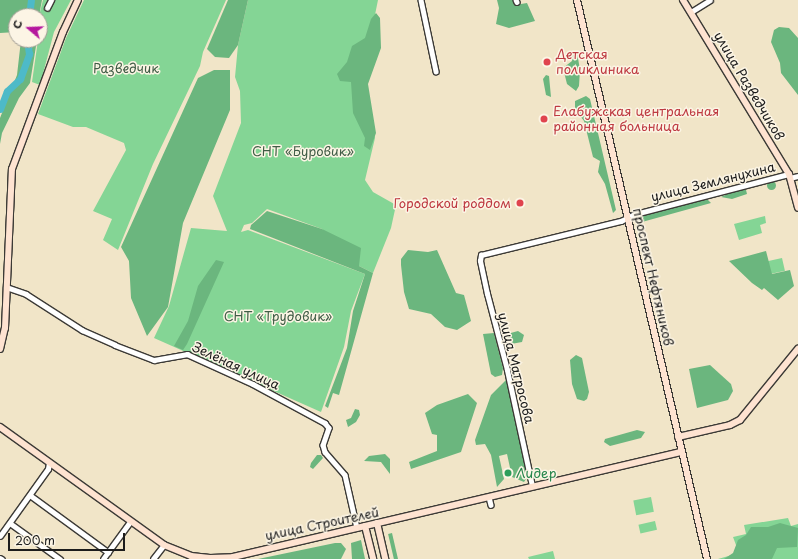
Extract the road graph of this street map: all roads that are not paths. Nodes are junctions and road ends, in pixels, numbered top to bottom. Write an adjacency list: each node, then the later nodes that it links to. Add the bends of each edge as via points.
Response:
1 (51, 0): 7 (street)
2 (78, 0): 15 (street, via 63,32 14,161)
3 (421, 0): 9 (street, via 433,67)
4 (576, 0): 13 (street, проспект Нефтяников)
5 (683, 0): 8 (street, улица Разведчиков)
6 (710, 0): 8 (street)
7 (47, 8)
8 (691, 12): 10 (street, улица Разведчиков)
9 (436, 71)
10 (790, 176): 11 (street, улица Землянухина); 12 (street, улица Разведчиков); 13 (street, улица Землянухина)
11 (798, 176)
12 (798, 208)
13 (628, 217): 14 (street, улица Землянухина); 19 (street, проспект Нефтяников)
14 (481, 255): 22 (street, улица Матросова, via 487,294 507,370)
15 (6, 287): 16 (street, via 5,328); 30 (street, Зелёная улица, via 26,294 82,330 121,348 154,360 187,354 252,384 325,423 328,428 323,445 325,452 344,475)
16 (0, 349)
17 (798, 349): 19 (street, via 740,420 730,425)
18 (0, 427): 21 (street, улица Строителей)
19 (678, 437): 20 (street, проспект Нефтяников)
20 (682, 452): 22 (street, улица Строителей); 40 (street, проспект Нефтяников)
21 (49, 463): 23 (street, via 48,469); 26 (street, улица Строителей)
22 (532, 486): 24 (street, улица Строителей)
23 (30, 495): 27 (street); 33 (street)
24 (489, 497): 25 (street); 28 (street, улица Строителей)
25 (491, 505)
26 (130, 522): 32 (street, улица Строителей); 33 (street)
27 (10, 523): 31 (street); 35 (street)
28 (377, 523): 29 (street, улица Строителей); 39 (street)
29 (365, 526): 30 (street, улица Строителей); 38 (street)
30 (357, 528): 34 (street, улица Строителей)
31 (0, 536)
32 (164, 545): 34 (street, улица Строителей, via 191,556); 37 (street)
33 (108, 552): 36 (street)
34 (233, 558)
35 (60, 559)
36 (103, 559)
37 (153, 559)
38 (373, 559)
39 (385, 559)
40 (707, 559)

